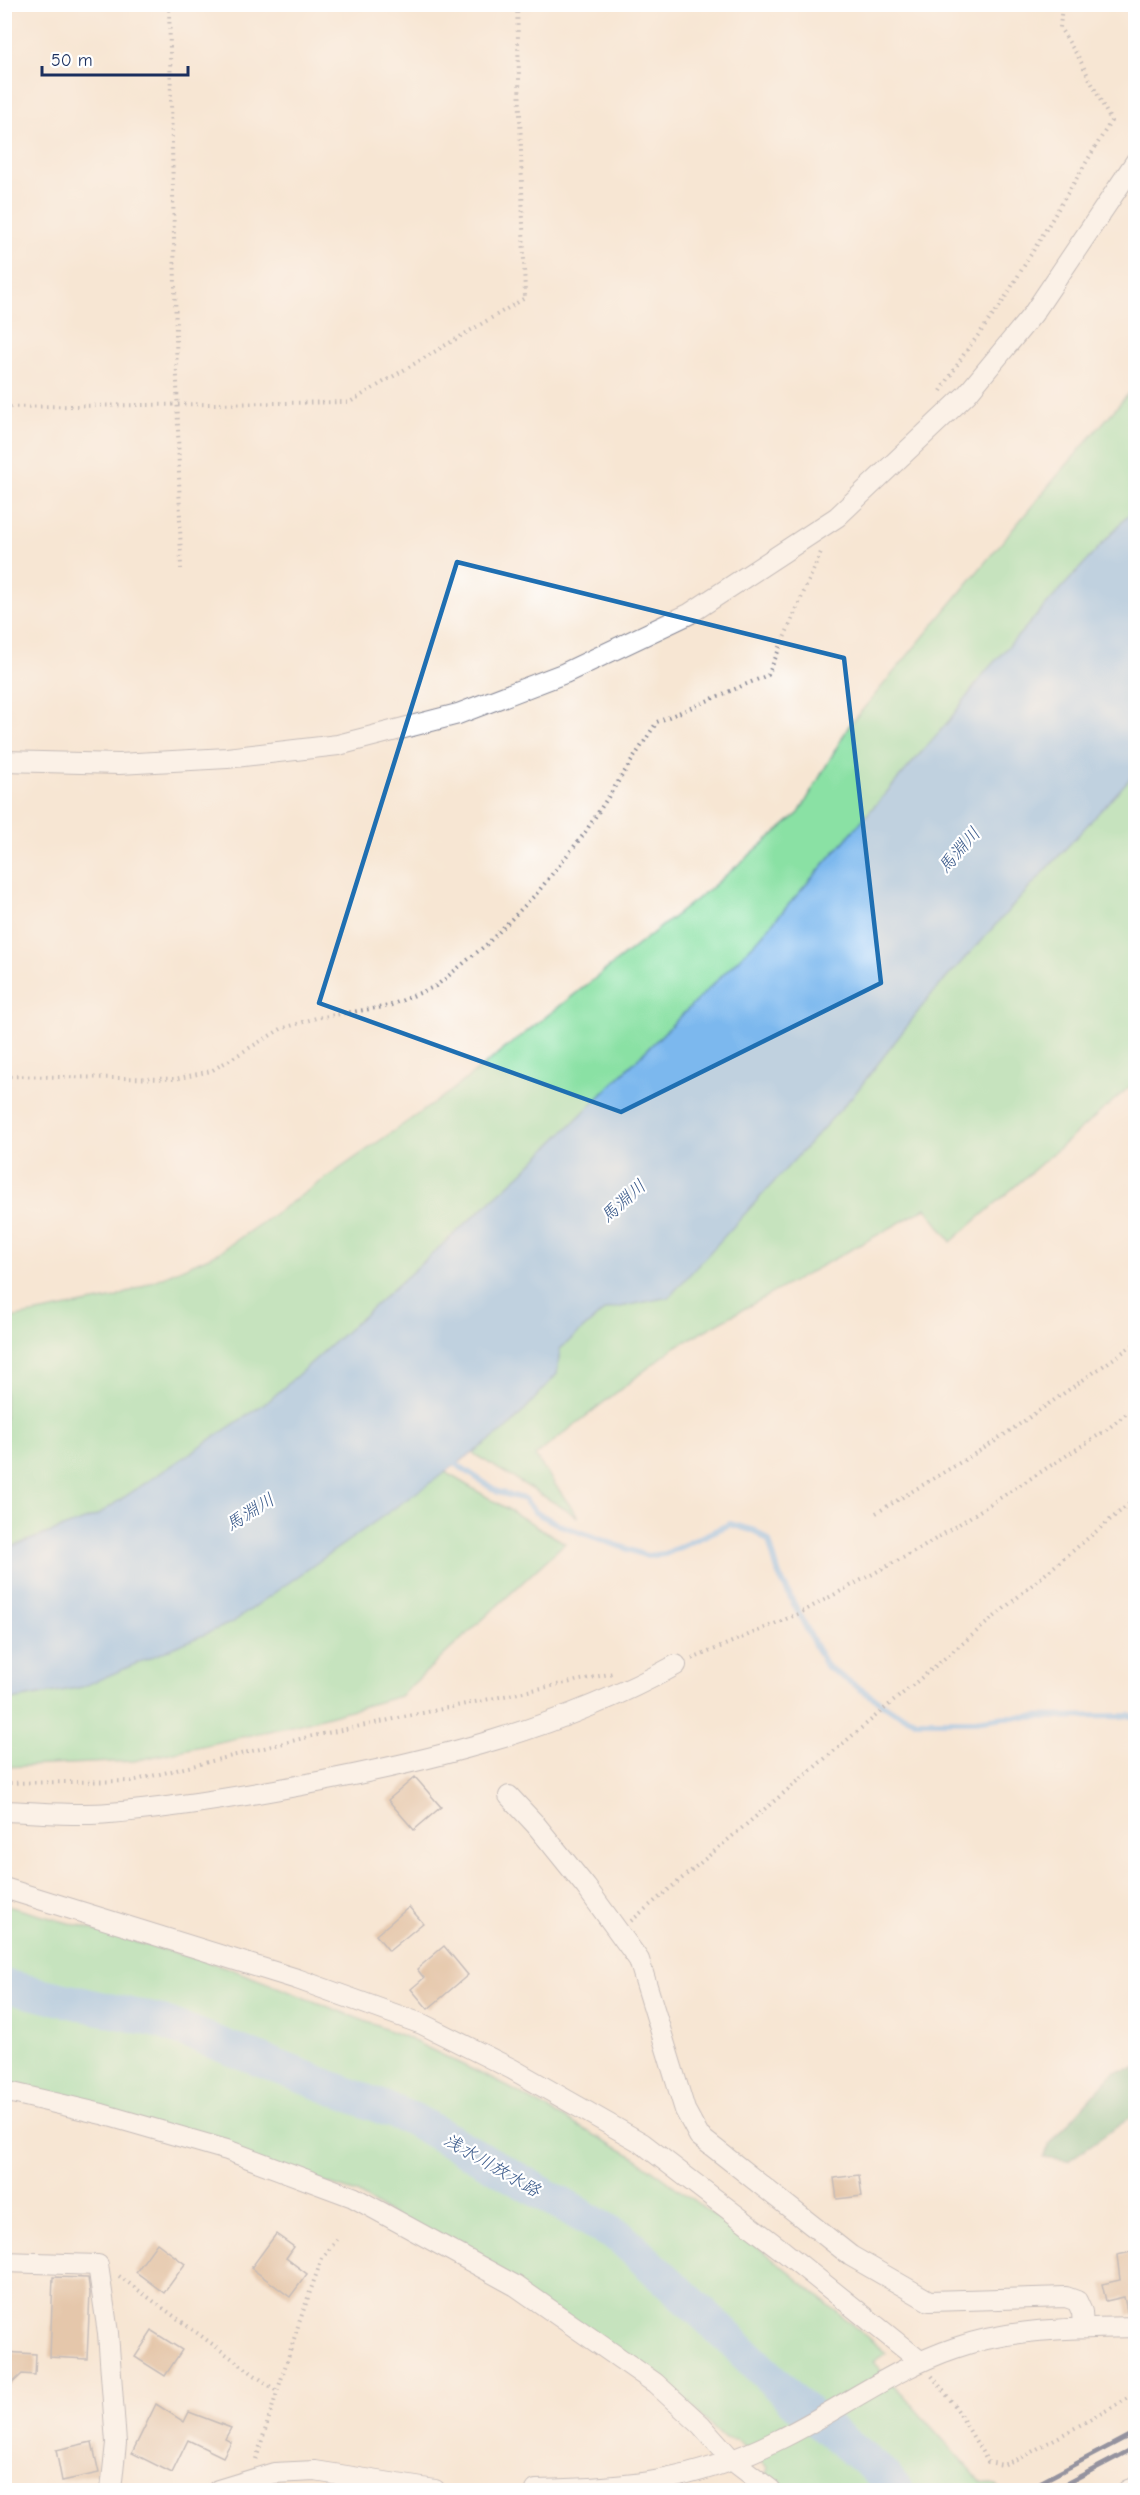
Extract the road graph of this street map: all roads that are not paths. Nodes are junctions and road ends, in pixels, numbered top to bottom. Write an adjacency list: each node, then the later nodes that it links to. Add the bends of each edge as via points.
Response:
1 (1136, 161): 2 (street, via 1033,314 968,394 837,517 689,614 565,673 458,714 338,745 184,761)
2 (4, 761)
3 (676, 1665): 5 (street, via 637,1687 533,1729 358,1774 217,1801 107,1813)
4 (509, 1796): 10 (street, via 536,1825 639,1960 685,2110 699,2136 851,2256 929,2301 1066,2297 1077,2301)
5 (4, 1811)
6 (4, 1888): 11 (street, via 297,1979 422,2024 512,2069 642,2143)
7 (4, 2091): 12 (street, via 227,2150 353,2197 516,2286 655,2383)
8 (4, 2262): 15 (street, via 98,2265 108,2333 116,2443)
9 (1136, 2327): 10 (street)
10 (1083, 2328): 11 (street, via 992,2339)
11 (920, 2361): 12 (street)
12 (739, 2458): 18 (street, via 658,2482); 19 (street)
13 (251, 2483): 16 (street); 17 (street, via 274,2473 315,2471)
14 (1136, 2487): 20 (street)
15 (111, 2490)
16 (218, 2490)
17 (435, 2490)
18 (536, 2490)
19 (771, 2490)
20 (1128, 2490)

